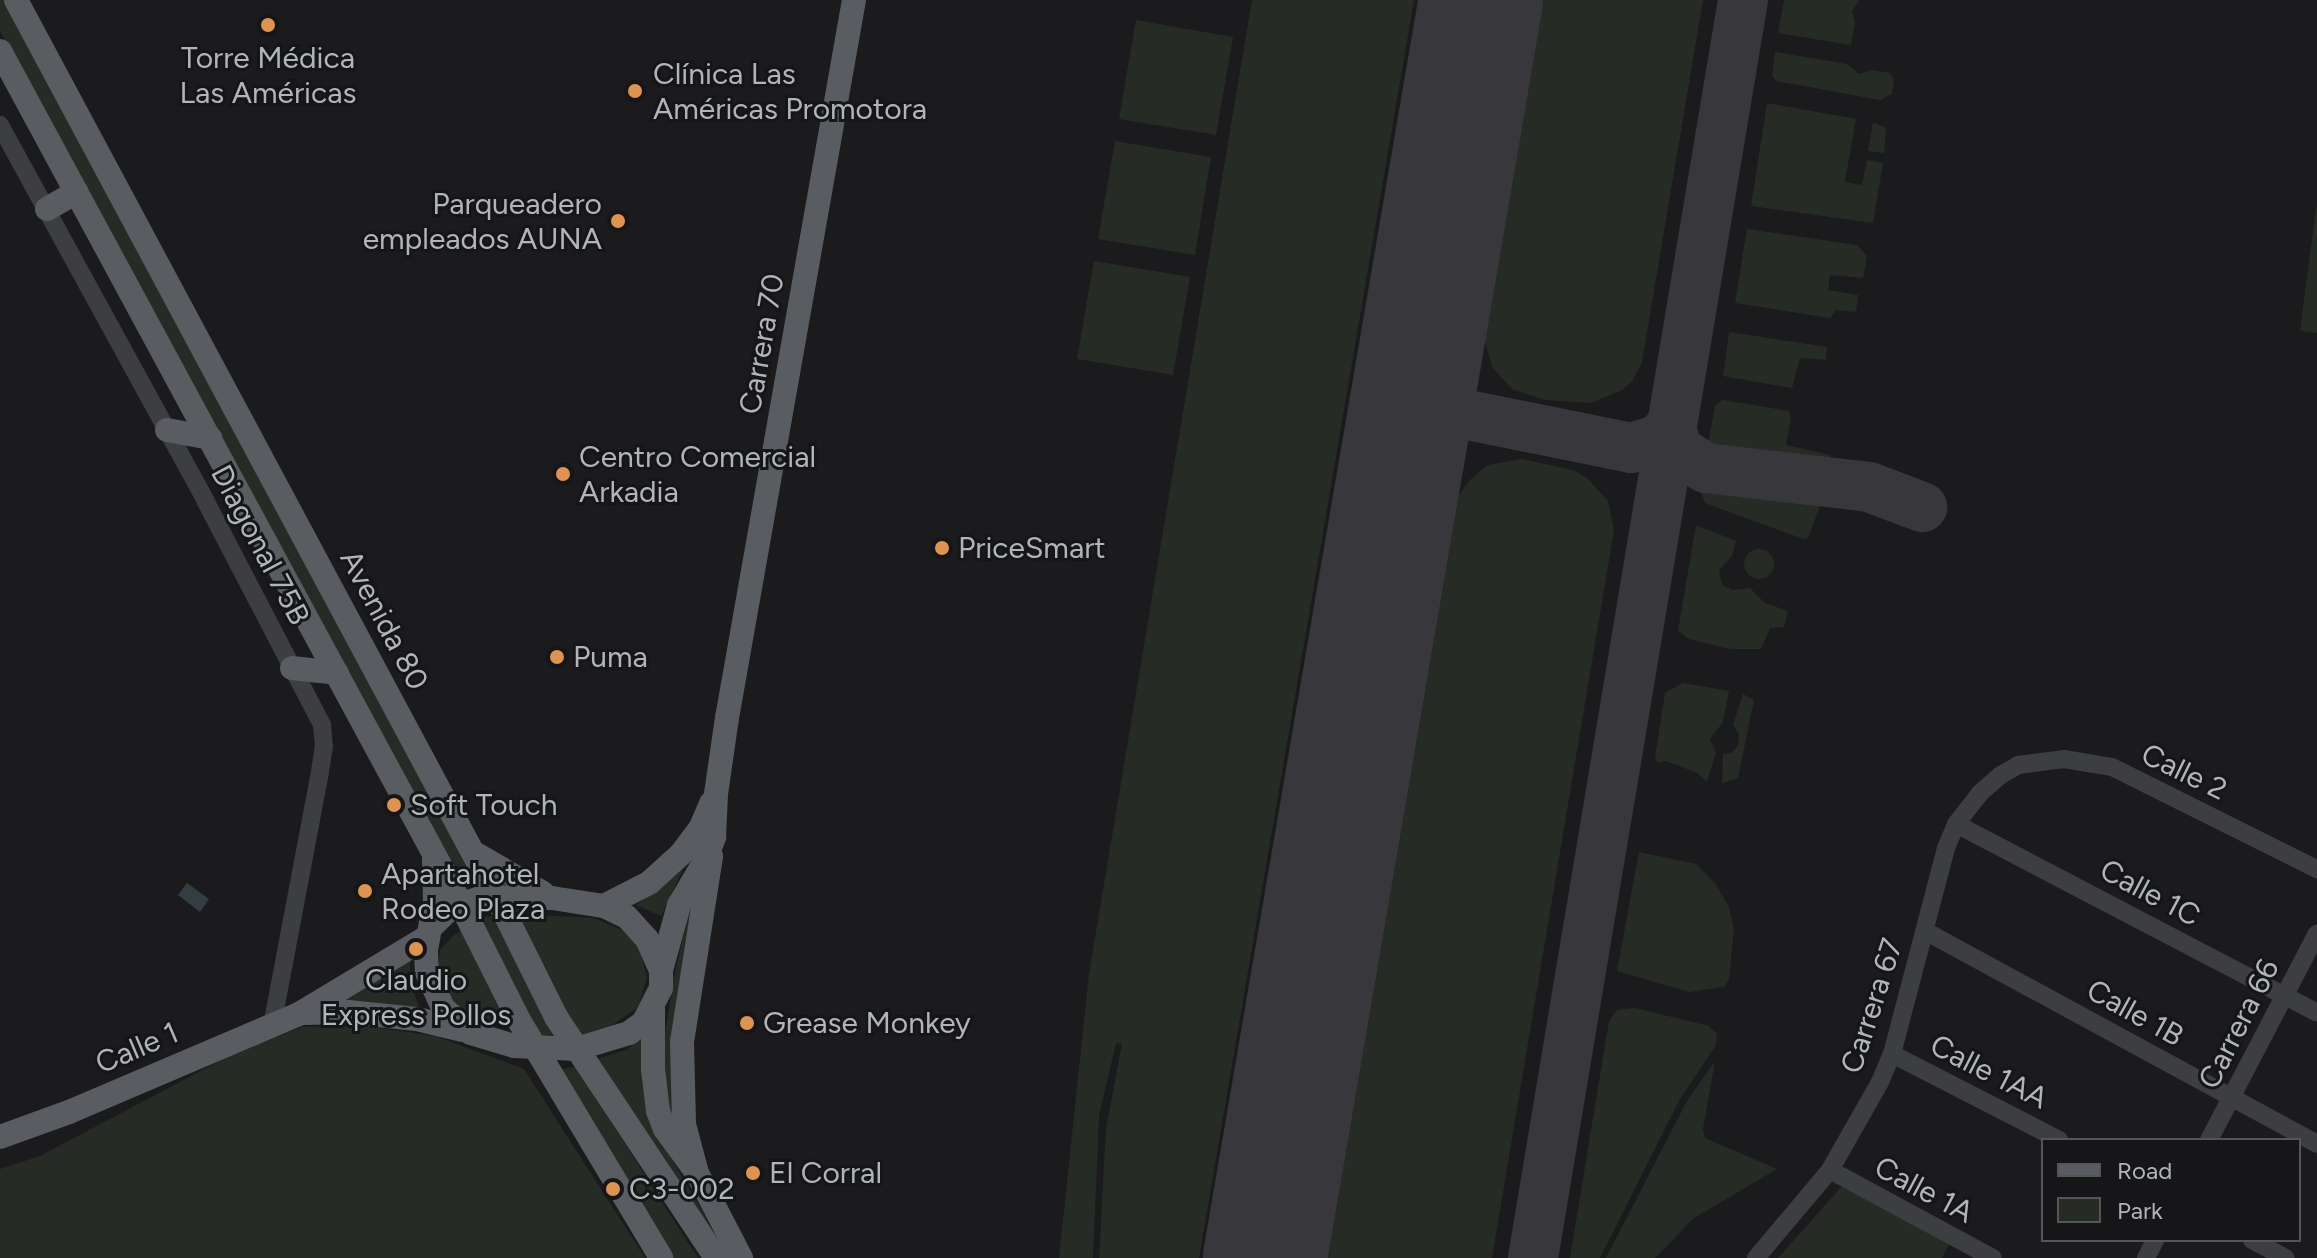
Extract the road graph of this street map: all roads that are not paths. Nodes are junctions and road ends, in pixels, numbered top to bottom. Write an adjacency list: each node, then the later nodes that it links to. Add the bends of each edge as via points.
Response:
1 (16, 0): 16 (main road, Avenida 80)
2 (854, 0): 12 (main road, Carrera 70)
3 (0, 53): 5 (main road)
4 (0, 125): 6 (street, Diagonal 75B)
5 (77, 192): 6 (main road); 8 (main road)
6 (47, 209): 7 (street, Diagonal 75B)
7 (167, 430): 8 (main road); 9 (street, Diagonal 75B)
8 (210, 438): 10 (main road)
9 (292, 668): 10 (main road); 30 (street, Diagonal 75B, via 322,725 324,746)
10 (337, 673): 15 (main road)
11 (2018, 765): 13 (street, Carrera 67, via 1980,793); 17 (street, Calle 2, via 2064,759 2112,767)
12 (716, 794): 14 (main road, Carrera 70); 21 (main road, Carrera 70, via 681,854 649,883)
13 (1956, 824): 22 (street, Carrera 67); 26 (street, Calle 1C)
14 (714, 837): 25 (main road, Carrera 70, via 679,905); 41 (main road, via 682,1042 684,1124)
15 (432, 850): 20 (main road); 23 (main road, via 437,875)
16 (472, 850): 18 (main road, Avenida 80); 19 (main road)
17 (2317, 869)
18 (496, 896): 19 (main road); 20 (main road); 33 (main road, Avenida 80)
19 (552, 898): 21 (main road)
20 (461, 903): 23 (main road, Calle 1, via 441,915); 32 (main road)
21 (604, 906): 25 (main road, via 639,928)
22 (1925, 931): 34 (street, Carrera 67); 35 (street, Calle 1B)
23 (429, 932): 29 (main road, Calle 1); 31 (main road, via 426,962 434,996)
24 (2317, 933): 26 (street, Carrera 66)
25 (661, 970): 27 (main road, Carrera 70)
26 (2284, 995): 28 (street, Calle 1C); 35 (street, Carrera 66)
27 (653, 1008): 33 (main road, Calle 1, via 629,1033); 41 (main road, Carrera 70, via 658,1111)
28 (2317, 1013)
29 (299, 1014): 30 (main road, Calle 1); 31 (main road, Calle 1, via 348,1012 417,1019)
30 (272, 1025): 36 (main road, Calle 1)
31 (471, 1033): 32 (main road, Calle 1)
32 (535, 1048): 33 (main road, Calle 1); 44 (main road)
33 (576, 1049): 45 (main road, Avenida 80)
34 (1892, 1054): 37 (street, Calle 1AA); 40 (street, Carrera 67)
35 (2234, 1099): 38 (street, Carrera 66); 39 (street, Calle 1B)
36 (0, 1137)
37 (2055, 1138)
38 (2210, 1138)
39 (2317, 1144)
40 (1830, 1170): 42 (street, Calle 1A); 47 (street, Carrera 67)
41 (697, 1173): 46 (main road)
42 (1958, 1241): 48 (street); 49 (street, Calle 1A)
43 (2256, 1242): 50 (street)
44 (661, 1258)
45 (716, 1258)
46 (741, 1258)
47 (1756, 1258)
48 (1950, 1258)
49 (1993, 1258)
50 (2286, 1258)

